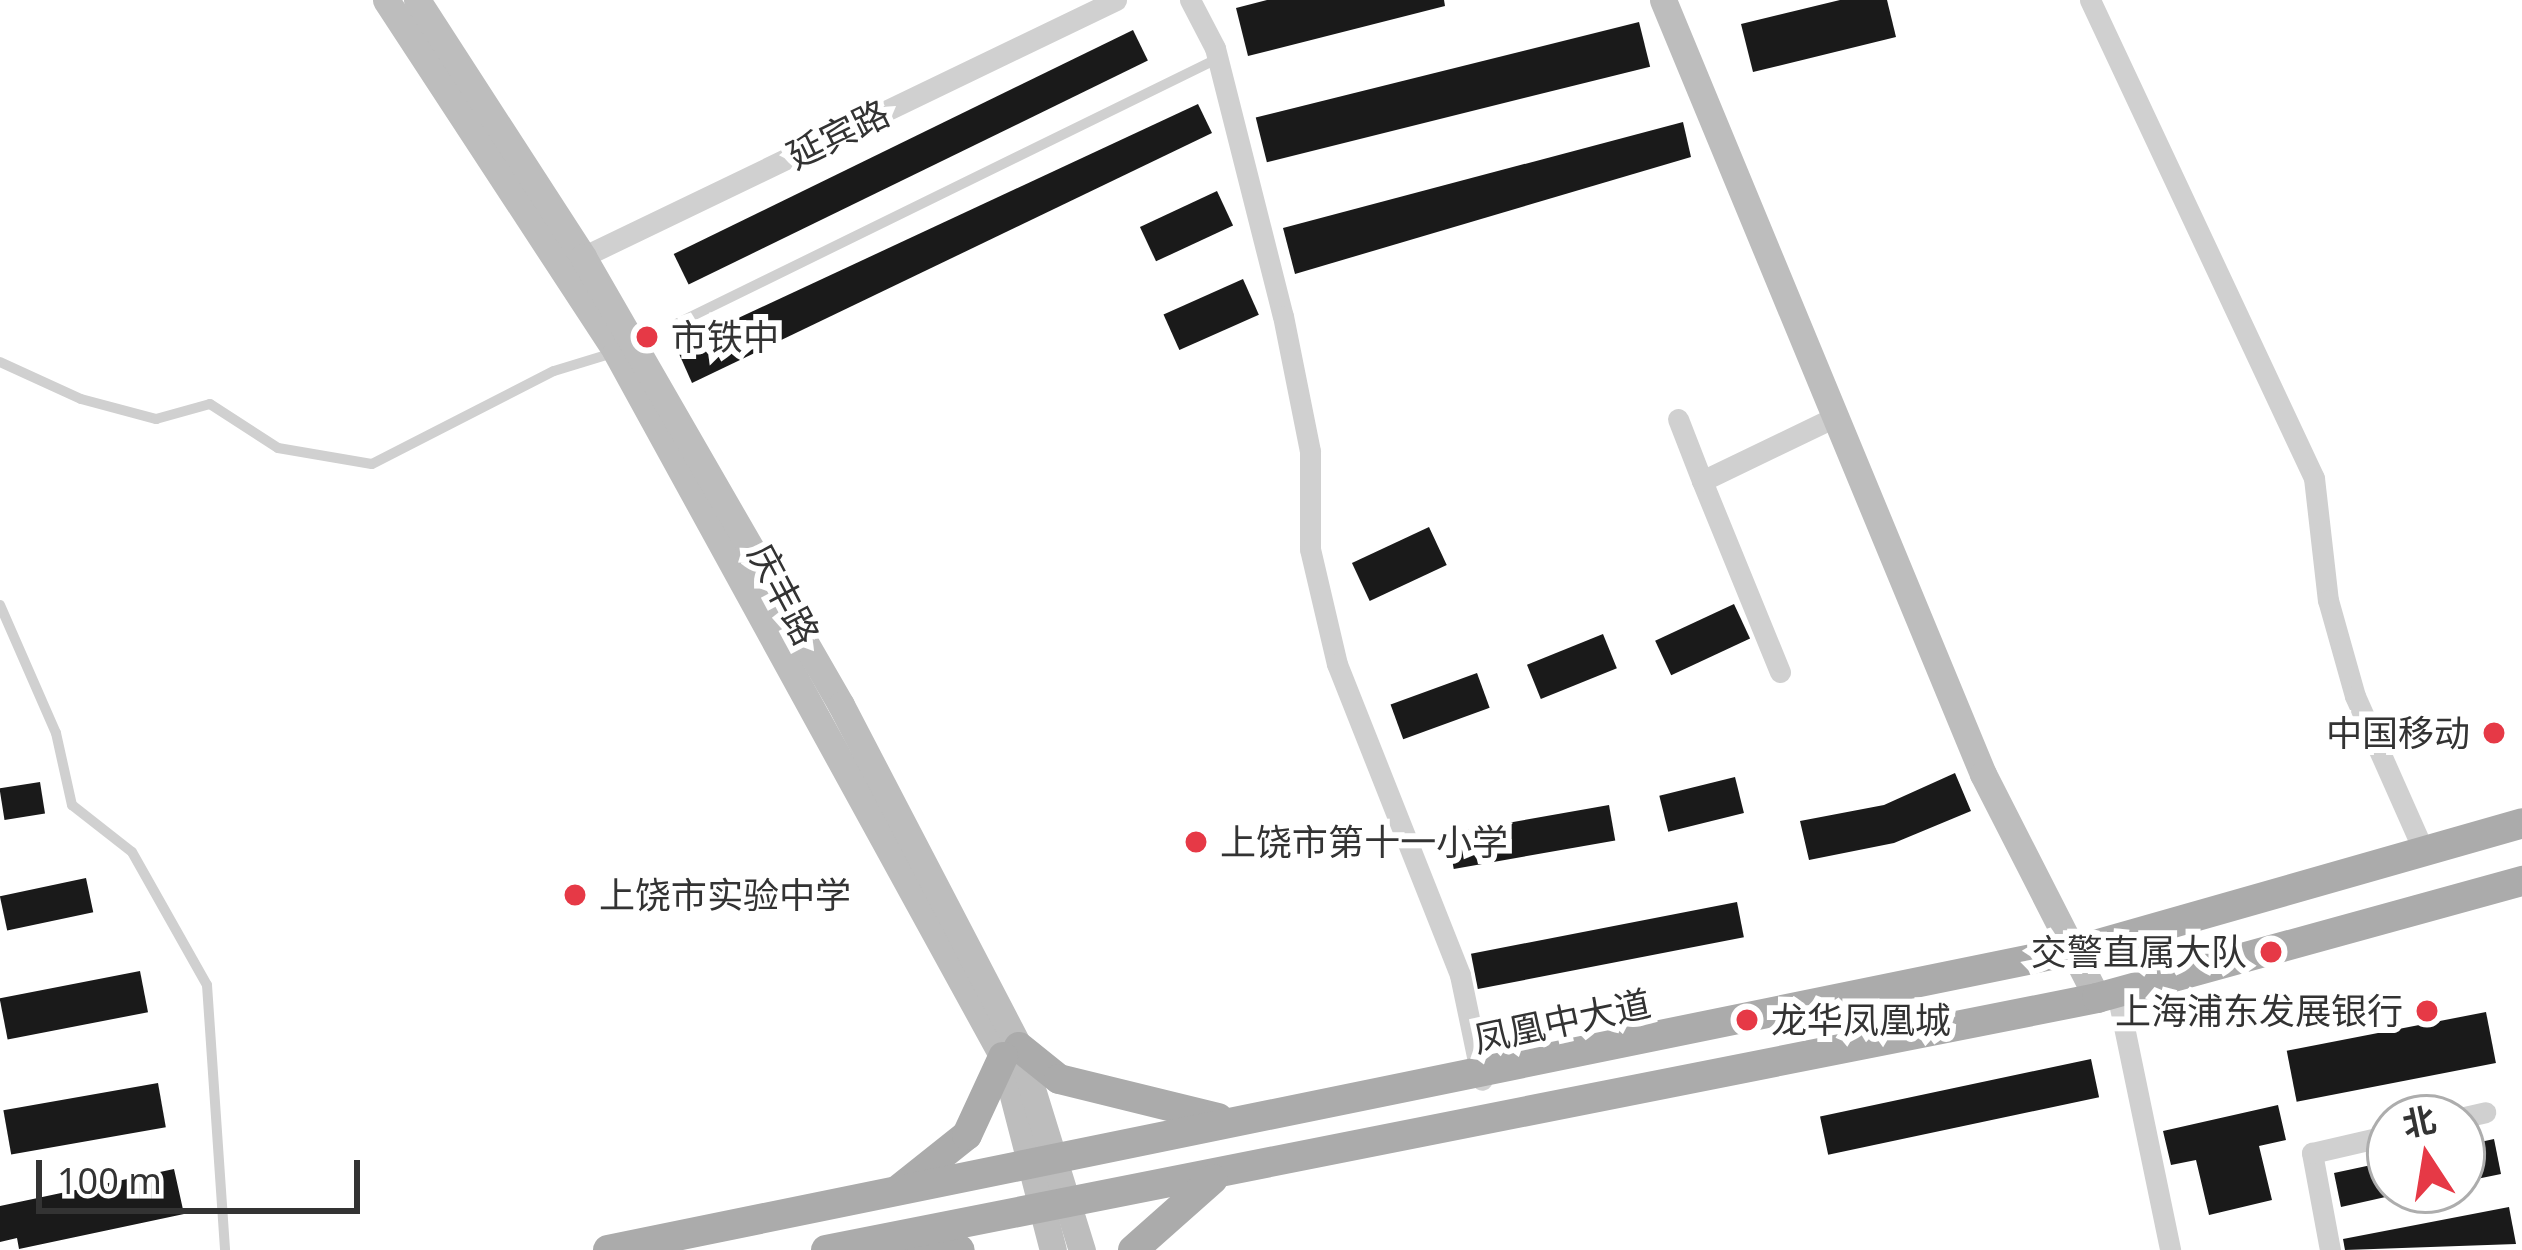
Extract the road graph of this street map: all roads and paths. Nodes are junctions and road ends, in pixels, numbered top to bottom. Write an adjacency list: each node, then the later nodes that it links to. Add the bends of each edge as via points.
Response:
1 (386, 0): 8 (main road, 庆丰路)
2 (418, 0): 8 (main road)
3 (1116, 0): 8 (street, 延宾路)
4 (1190, 0): 7 (street)
5 (1663, 0): 12 (main road)
6 (2090, 0): 18 (street, via 2314,478 2350,677)
7 (1217, 59): 9 (lane); 23 (street, via 1297,384 1310,549 1337,664 1460,975)
8 (572, 262): 10 (main road, 庆丰路); 22 (main road, via 841,705)
9 (678, 323)
10 (616, 352): 11 (lane, via 554,371 372,464 278,448 210,404 156,419 81,399); 22 (main road, 庆丰路)
11 (0, 362)
12 (1835, 417): 14 (street); 20 (main road, via 1983,774)
13 (1678, 418): 14 (street)
14 (1702, 481): 16 (street)
15 (0, 605): 31 (lane, via 56,734 72,805 132,852 207,985)
16 (1780, 672)
17 (2522, 823): 18 (main road, 凤凰中大道)
18 (2424, 852): 20 (main road, 凤凰中大道)
19 (2522, 881): 21 (main road)
20 (2081, 949): 21 (main road); 23 (main road, 凤凰中大道)
21 (2107, 995): 27 (main road); 38 (street)
22 (1011, 1052): 24 (main road, via 1058,1079); 26 (main road); 28 (main road, via 967,1135)
23 (1482, 1080): 24 (main road, 凤凰中大道)
24 (1229, 1120): 26 (main road, 凤凰中大道)
25 (2366, 1141): 39 (street, via 2312,1154)
26 (1042, 1160): 28 (main road, 凤凰中大道); 29 (main road)
27 (1230, 1168): 29 (main road); 37 (main road)
28 (887, 1199): 32 (main road, 凤凰中大道)
29 (1058, 1204): 30 (main road); 35 (main road); 36 (main road)
30 (874, 1240): 33 (main road); 34 (main road)
31 (225, 1250)
32 (608, 1250)
33 (826, 1250)
34 (960, 1250)
35 (1053, 1250)
36 (1082, 1250)
37 (1133, 1250)
38 (2170, 1250)
39 (2330, 1250)

